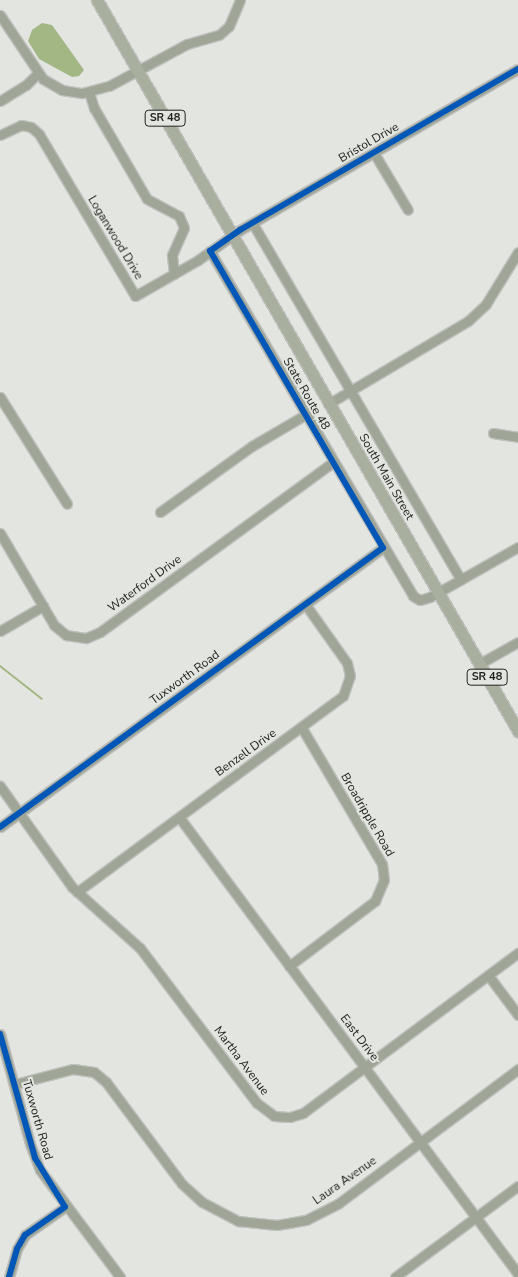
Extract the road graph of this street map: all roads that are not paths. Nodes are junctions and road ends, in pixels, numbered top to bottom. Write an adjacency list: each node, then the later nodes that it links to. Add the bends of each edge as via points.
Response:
1 (97, 0): 5 (main road, SR 48)
2 (240, 0): 5 (street, via 229,26 219,35 187,44)
3 (0, 16): 6 (street)
4 (518, 69): 10 (street, Bristol Drive)
5 (137, 70): 7 (street, via 109,86); 13 (main road, SR 48)
6 (38, 74): 7 (street, via 62,90); 8 (street, via 26,86)
7 (89, 92): 16 (street, via 94,108 147,199 179,216 184,228 172,255)
8 (0, 101)
9 (0, 136): 16 (street, Loganwood Drive, via 21,125 31,127 39,134 134,296)
10 (374, 153): 11 (street); 12 (street, Bristol Drive)
11 (408, 210)
12 (253, 224): 13 (street, Bristol Drive); 17 (street, South Main Street)
13 (231, 237): 14 (street, Loganwood Drive); 19 (main road, South Main Street / SR 48)
14 (210, 251): 16 (street, Loganwood Drive); 20 (street, State Route 48)
15 (518, 252): 17 (street, via 490,299 468,321)
16 (174, 274)
17 (350, 391): 19 (street); 29 (street, South Main Street)
18 (0, 397): 24 (street)
19 (328, 404): 30 (main road, South Main Street / SR 48)
20 (305, 415): 23 (street, State Route 48); 25 (street, via 252,446)
21 (493, 433): 22 (street)
22 (518, 437)
23 (333, 462): 28 (street, State Route 48); 32 (street, Waterford Drive, via 94,636 79,639 66,635 54,625)
24 (67, 504)
25 (160, 512)
26 (0, 533): 32 (street, Waterford Drive)
27 (518, 547): 29 (street, State Route 48)
28 (383, 548): 30 (street, State Route 48, via 413,596 425,599); 31 (street, Tuxworth Road)
29 (460, 580): 30 (street, State Route 48)
30 (438, 592): 35 (main road, South Main Street / SR 48)
31 (305, 604): 36 (street, Benzell Drive, via 344,657 350,676 347,690 339,701); 39 (street, Tuxworth Road)
32 (43, 606): 33 (street)
33 (0, 631)
34 (518, 642): 35 (street)
35 (480, 664): 37 (main road, South Main Street / SR 48)
36 (302, 728): 40 (street, Benzell Drive); 44 (street, Broadripple Road, via 382,864 384,880 375,901)
37 (518, 730)
38 (0, 786): 39 (street, Martha Avenue)
39 (18, 813): 41 (street, Tuxworth Road); 42 (street, Martha Avenue)
40 (179, 817): 42 (street, Benzell Drive); 44 (street, East Drive)
41 (0, 826)
42 (77, 892): 48 (street, Martha Avenue, via 140,948 267,1113 282,1118 304,1113)
43 (518, 953): 45 (street, Martha Avenue)
44 (289, 966): 48 (street, East Drive)
45 (488, 975): 46 (street); 48 (street, Martha Avenue)
46 (518, 1015)
47 (0, 1034): 50 (street, Tuxworth Road)
48 (365, 1067): 51 (street, East Drive)
49 (518, 1069): 51 (street, Laura Avenue)
50 (15, 1084): 51 (street, Laura Avenue, via 79,1069 100,1076 193,1195 229,1218 253,1224 290,1223 317,1215); 53 (street, Tuxworth Road, via 35,1158)
51 (420, 1142): 54 (street, East Drive)
52 (518, 1186): 54 (street)
53 (64, 1207): 56 (street, via 25,1235 17,1249); 57 (street, Tuxworth Road)
54 (476, 1217): 55 (street, East Drive); 58 (street)
55 (518, 1274)
56 (10, 1277)
57 (120, 1277)
58 (395, 1277)

